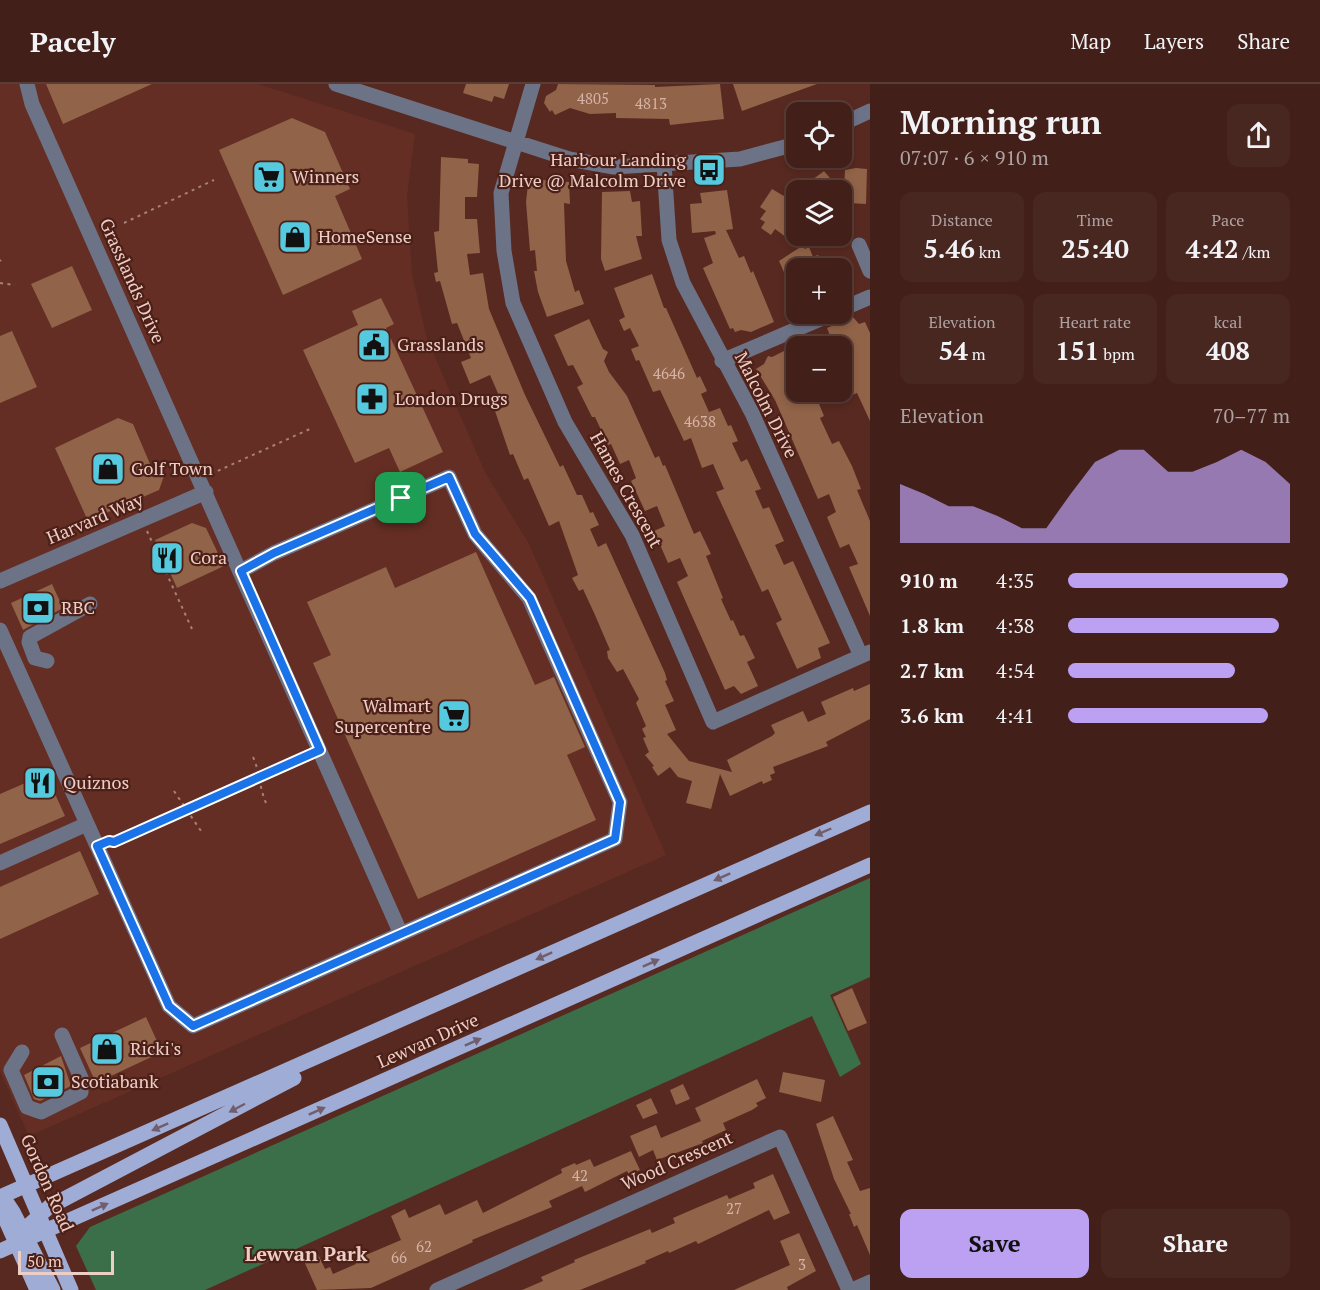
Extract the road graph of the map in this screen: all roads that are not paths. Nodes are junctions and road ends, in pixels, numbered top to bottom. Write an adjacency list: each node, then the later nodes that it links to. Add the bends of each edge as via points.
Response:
1 (27, 84): 16 (street, Grasslands Drive, via 32,104)
2 (336, 84): 4 (street)
3 (533, 84): 7 (street)
4 (362, 88): 7 (street)
5 (870, 111): 6 (street)
6 (852, 119)
7 (514, 142): 9 (street, via 569,159 614,167); 21 (street, Hames Crescent, via 501,193 504,251 513,303 565,422 632,535 713,722)
8 (786, 147): 9 (street, via 740,159)
9 (664, 164): 15 (street, Malcolm Drive, via 669,240 683,283)
10 (859, 245): 11 (street)
11 (870, 271)
12 (870, 297): 13 (street)
13 (852, 305)
14 (809, 324): 15 (street)
15 (722, 361): 21 (street, Malcolm Drive, via 752,412)
16 (203, 485): 17 (street, Grasslands Drive); 18 (street, Harvard Way, via 142,520)
17 (241, 571): 29 (street, Grasslands Drive); 29 (street, via 449,477 475,534 530,598 620,802 615,839)
18 (0, 581)
19 (90, 604): 22 (street, via 30,637 28,642 35,658)
20 (0, 630): 24 (street)
21 (866, 654)
22 (47, 661)
23 (870, 812): 30 (main road, Lewvan Drive, one-way to 30)
24 (87, 824): 26 (street); 29 (street, via 169,1006 193,1026)
25 (870, 857): 28 (main road)
26 (0, 863)
27 (870, 865): 28 (main road, Lewvan Drive)
28 (786, 904): 38 (main road, Lewvan Drive, one-way to 28)
29 (401, 934)
30 (419, 1012): 34 (main road, Lewvan Drive, one-way to 34); 37 (main road, one-way to 37, via 64,1198)
31 (62, 1035): 32 (street, via 81,1078 81,1092 41,1112 27,1107 11,1070)
32 (22, 1052)
33 (0, 1125): 34 (main road, Gordon Road)
34 (26, 1186): 35 (main road, Lewvan Drive); 36 (main road, via 27,1198); 37 (main road, Gordon Road)
35 (0, 1198): 36 (main road, via 7,1203)
36 (5, 1214): 39 (main road)
37 (39, 1215): 38 (main road, Gordon Road); 39 (main road)
38 (46, 1231): 39 (main road, Lewvan Drive); 44 (main road, Gordon Road)
39 (22, 1238): 40 (main road, Lewvan Drive); 42 (main road); 43 (main road)
40 (0, 1251)
41 (870, 1282): 46 (street)
42 (37, 1290)
43 (53, 1290)
44 (71, 1290)
45 (437, 1290): 46 (street, Wood Crescent, via 780,1137)
46 (850, 1290)

